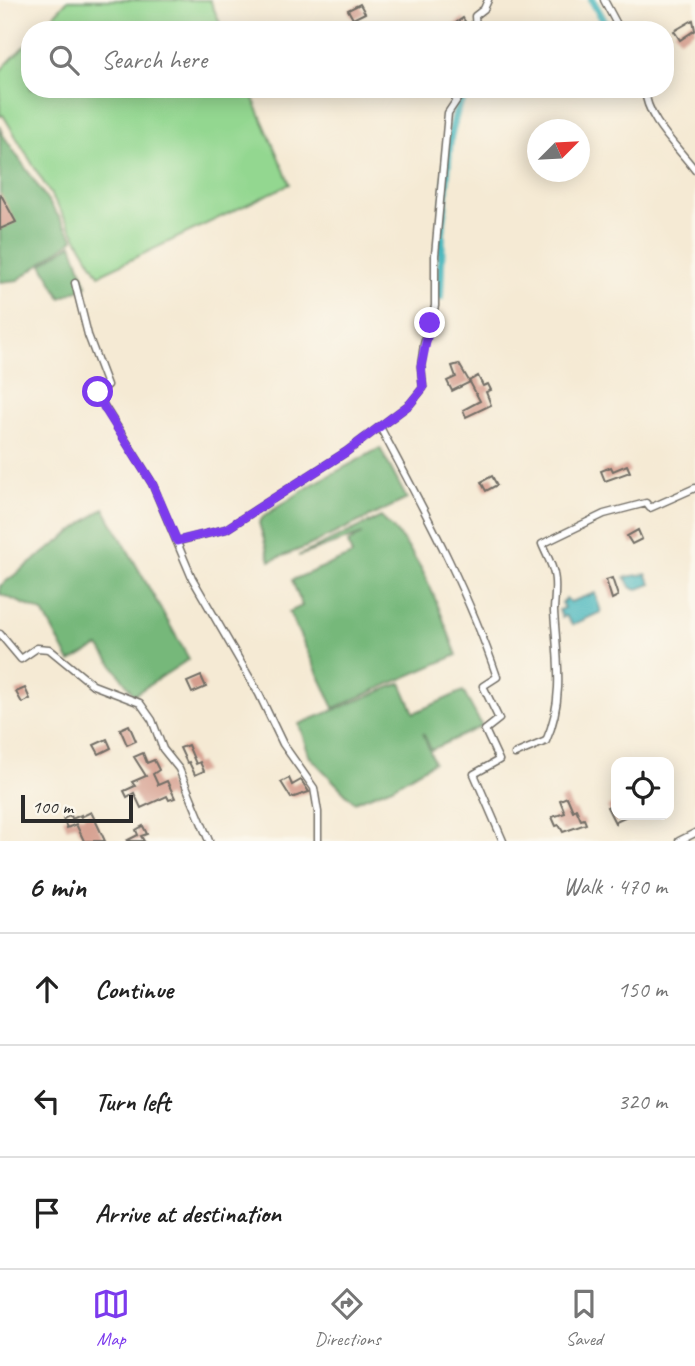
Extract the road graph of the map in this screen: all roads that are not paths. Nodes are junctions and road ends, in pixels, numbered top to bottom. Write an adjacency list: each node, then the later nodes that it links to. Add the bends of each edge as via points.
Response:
1 (488, 0): 3 (street)
2 (604, 0): 4 (street)
3 (475, 21)
4 (615, 21)
5 (458, 98): 9 (street, via 448,113 435,306 424,344 423,388)
6 (645, 98): 7 (street)
7 (695, 170)
8 (75, 283): 11 (street, via 107,385 98,392 152,483)
9 (380, 427): 11 (street, via 226,529); 17 (street, via 464,594 497,677 483,686 499,719 485,730 499,760 474,774)
10 (695, 488): 13 (street, via 650,508 646,503 604,514 542,544 555,575 557,701 546,741)
11 (177, 541): 16 (street, via 192,578 283,744 314,788)
12 (0, 634): 15 (street, via 21,659 37,648 49,649 93,685 140,703 163,749 179,769)
13 (514, 754)
14 (695, 832): 18 (street)
15 (209, 841)
16 (318, 841)
17 (503, 841)
18 (679, 841)

